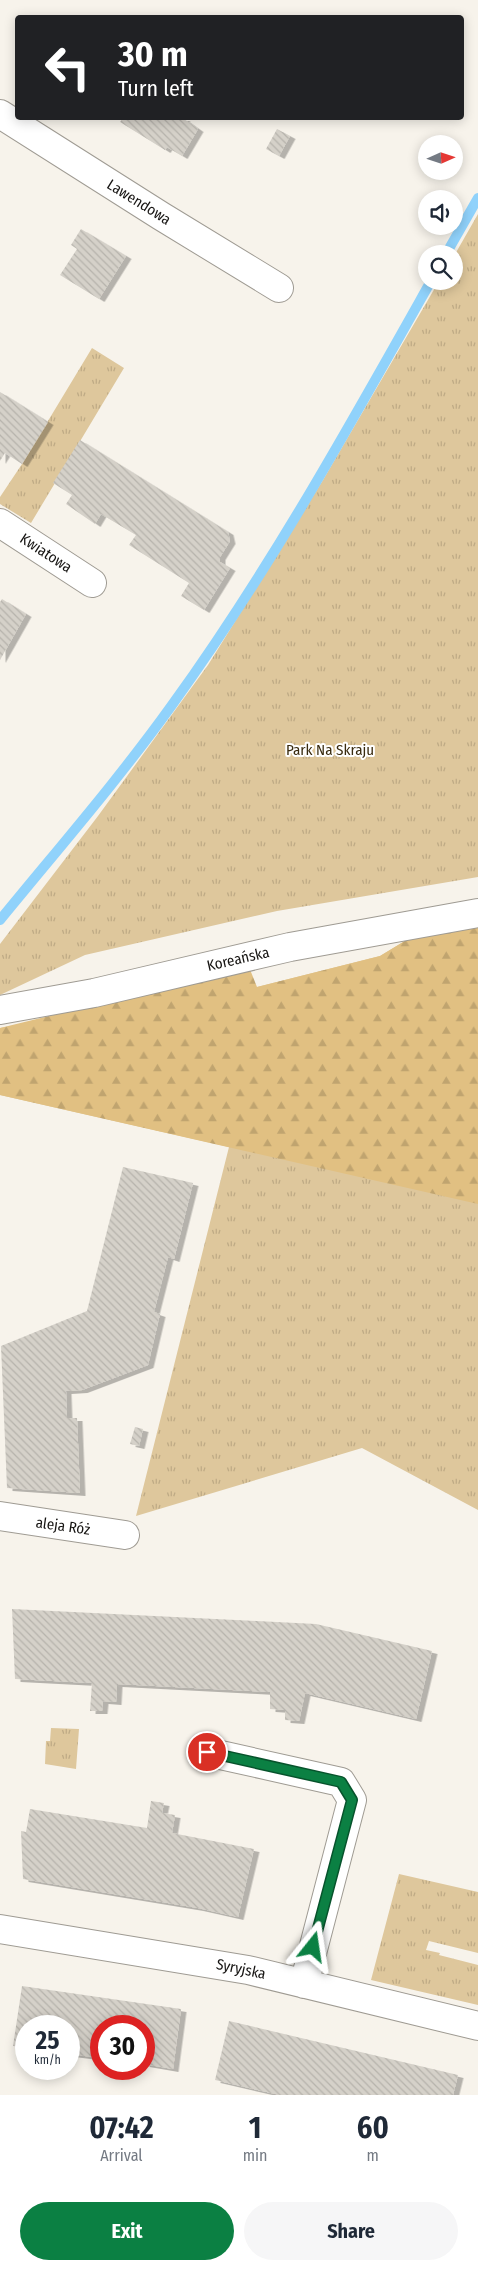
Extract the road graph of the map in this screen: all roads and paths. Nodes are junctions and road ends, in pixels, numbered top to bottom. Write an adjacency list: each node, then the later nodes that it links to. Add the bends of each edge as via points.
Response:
1 (0, 114): 2 (street, Lawendowa)
2 (279, 288)
3 (0, 523): 4 (street, Kwiatowa)
4 (92, 583)
5 (478, 914): 6 (street, Koreańska, via 290,948 94,993)
6 (0, 1010)
7 (0, 1516): 8 (street, aleja Róż)
8 (125, 1535)
9 (207, 1752): 11 (street, via 341,1782 352,1800)
10 (0, 1929): 11 (street, Syryjska, via 215,1963)
11 (304, 1984): 12 (street, Syryjska)
12 (478, 2026)

